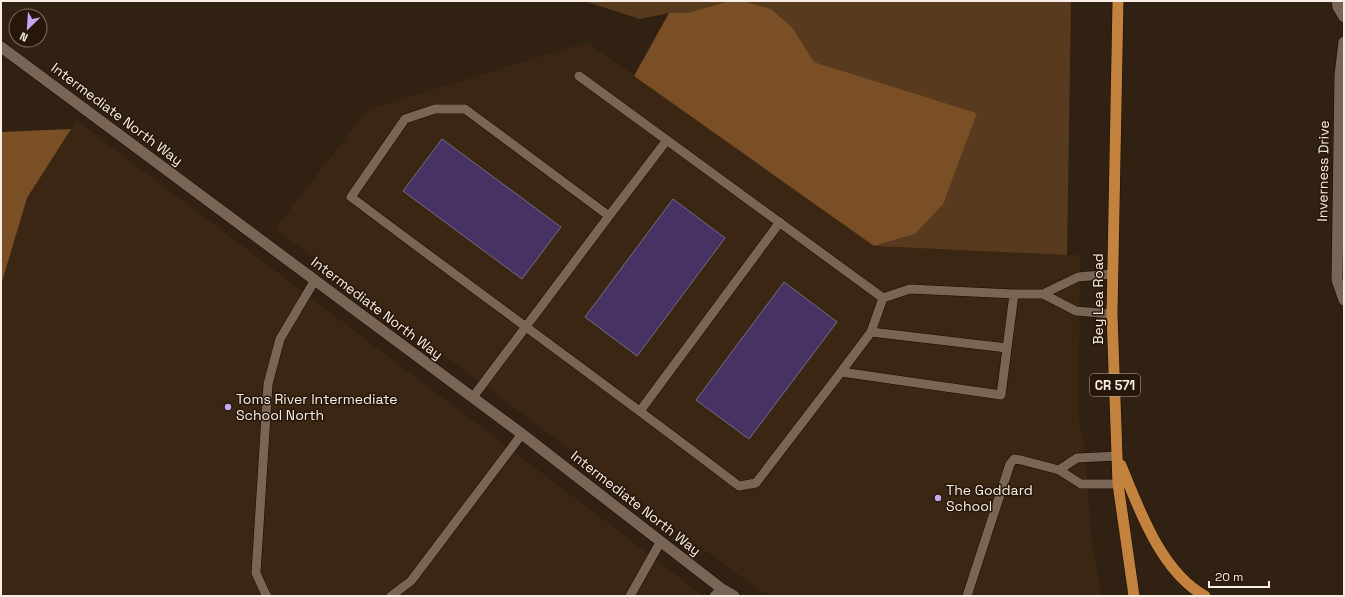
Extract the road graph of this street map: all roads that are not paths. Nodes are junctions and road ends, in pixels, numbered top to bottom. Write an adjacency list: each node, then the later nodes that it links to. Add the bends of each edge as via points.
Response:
1 (1118, 1): 10 (main road, Bey Lea Road / CR 571)
2 (1337, 1): 3 (street)
3 (1344, 17)
4 (1344, 42): 15 (street, Inverness Drive, via 1340,75 1337,280)
5 (1, 46): 11 (street, Intermediate North Way)
6 (579, 76): 7 (lane)
7 (667, 140): 8 (lane); 9 (lane)
8 (609, 216): 17 (lane); 17 (lane, via 465,109 436,109 405,119 352,197)
9 (780, 222): 14 (lane); 22 (lane)
10 (1112, 274): 13 (lane, via 1078,277); 16 (main road, Bey Lea Road / CR 571)
11 (315, 280): 21 (street, Intermediate North Way); 29 (lane, via 280,339 268,384 256,573)
12 (1014, 294): 13 (lane); 14 (lane, via 910,289); 19 (lane)
13 (1043, 294): 16 (lane, via 1076,311)
14 (884, 298): 18 (lane)
15 (1344, 300)
16 (1112, 314): 24 (main road, Bey Lea Road / CR 571)
17 (525, 327): 21 (lane); 22 (lane)
18 (871, 332): 19 (lane); 20 (lane)
19 (1007, 348): 20 (lane, via 1000,395)
20 (841, 372): 22 (lane, via 756,483 739,486)
21 (473, 397): 23 (street, Intermediate North Way)
22 (640, 411)
23 (522, 434): 27 (street, Intermediate North Way); 30 (lane, via 412,581)
24 (1117, 456): 25 (lane, via 1077,458); 26 (main road, Bey Lea Road / CR 571); 35 (main road, via 1140,514 1166,561 1183,581)
25 (1059, 470): 26 (lane, via 1080,484); 33 (lane, via 1014,459 1010,464)
26 (1118, 484): 34 (main road, Bey Lea Road / CR 571)
27 (661, 541): 28 (street, Intermediate North Way); 31 (lane)
28 (718, 592): 32 (street, Intermediate North Way)
29 (267, 596)
30 (391, 596)
31 (630, 596)
32 (734, 596)
33 (967, 596)
34 (1134, 596)
35 (1205, 596)

